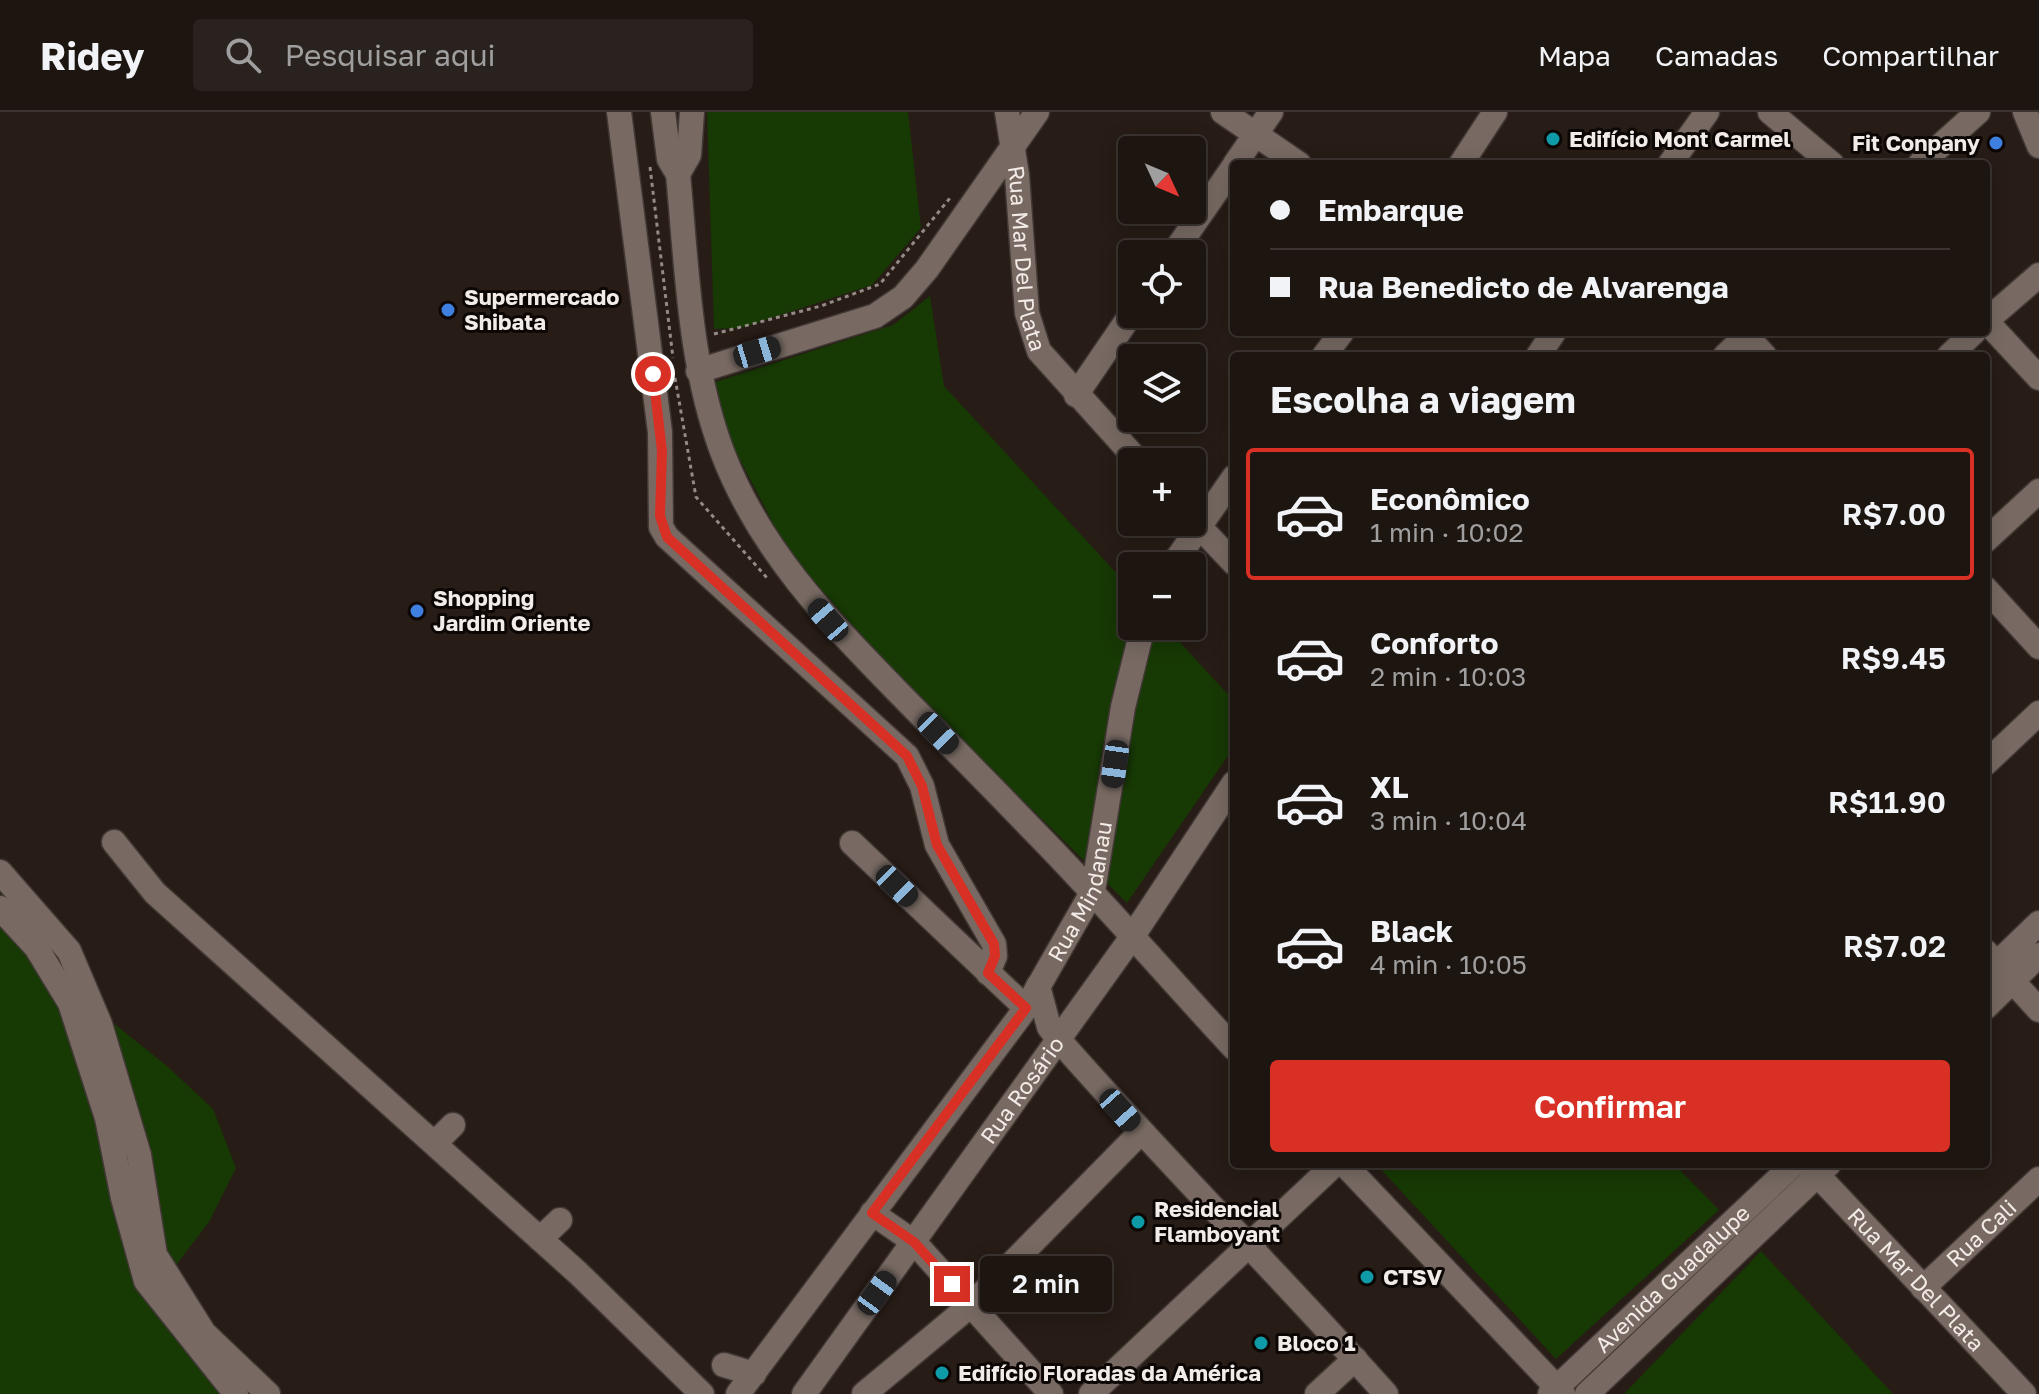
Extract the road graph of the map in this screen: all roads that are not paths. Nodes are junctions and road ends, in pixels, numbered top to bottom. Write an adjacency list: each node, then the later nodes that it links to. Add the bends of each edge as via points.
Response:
1 (619, 112): 60 (street, via 662,451 661,527 907,756 922,786 937,845 994,944)
2 (663, 112): 23 (street, via 669,159)
3 (692, 112): 23 (street, via 689,155)
4 (1007, 112): 15 (street, Rua Mar Del Plata)
5 (1037, 112): 15 (street)
6 (1223, 112): 13 (street)
7 (1271, 112): 13 (street)
8 (1495, 112): 18 (street)
9 (1707, 112): 19 (street)
10 (1770, 112): 20 (street)
11 (1978, 112): 21 (street)
12 (2025, 112): 14 (street)
13 (1255, 135): 16 (street); 17 (street)
14 (2039, 146)
15 (1012, 150): 35 (street, via 903,297 875,316); 37 (street, Rua Mar Del Plata, via 1027,313 1039,351)
16 (1238, 160)
17 (1293, 160)
18 (1464, 160)
19 (1673, 160)
20 (1827, 160)
21 (1924, 160)
22 (1230, 172): 24 (street)
23 (678, 174): 35 (street)
24 (1183, 240)
25 (2039, 275): 26 (street)
26 (1990, 318)
27 (1990, 325): 36 (street)
28 (1122, 328): 37 (street)
29 (1743, 336): 32 (street)
30 (1748, 336): 33 (street)
31 (1970, 336): 34 (street)
32 (1729, 352)
33 (1762, 352)
34 (1953, 352)
35 (698, 371): 54 (street, via 738,487 793,579)
36 (2039, 378)
37 (1076, 395): 38 (street, Rua Mar Del Plata)
38 (1126, 448)
39 (1230, 482): 41 (street)
40 (2039, 491): 43 (street)
41 (1206, 509)
42 (1206, 534): 44 (street)
43 (1990, 536)
44 (1230, 559)
45 (1990, 593): 47 (street)
46 (1139, 640): 54 (street, Rua Mindanau)
47 (2039, 647)
48 (2039, 713): 49 (street)
49 (1990, 759)
50 (1230, 789): 57 (street, Rua Rosário)
51 (114, 842): 69 (street, via 155,893 239,953 302,1007)
52 (852, 843): 60 (street)
53 (0, 872): 88 (street, via 69,951 100,1024 139,1155 155,1255 204,1333)
54 (1093, 891): 57 (street); 61 (street, Rua Mindanau)
55 (0, 908): 87 (street, via 42,956 70,1003 107,1118 146,1281)
56 (2039, 923): 59 (street)
57 (1132, 937): 65 (street, Rua Rosário); 66 (street)
58 (2039, 955): 59 (street)
59 (1995, 968): 62 (street); 64 (street)
60 (988, 973): 63 (street)
61 (1038, 986): 63 (street, Rua Mindanau); 65 (street, via 1049,1027)
62 (1990, 990)
63 (1026, 1008): 76 (street, Rua Mindanau)
64 (2039, 1010)
65 (1059, 1040): 68 (street); 79 (street, Rua Rosário)
66 (1230, 1044)
67 (453, 1125): 69 (street)
68 (1140, 1133): 80 (street); 82 (street)
69 (435, 1143): 78 (street)
70 (1331, 1168): 80 (street)
71 (1348, 1168): 86 (street)
72 (1790, 1168): 86 (street, Avenida Guadalupe)
73 (1817, 1168): 97 (street, Avenida Guadalupe)
74 (1819, 1168): 81 (street, Rua Mar Del Plata)
75 (2039, 1179): 81 (street, Rua Cali)
76 (872, 1213): 79 (street); 85 (street, Rua Mindanau)
77 (560, 1220): 78 (street)
78 (540, 1239): 89 (street)
79 (914, 1242): 82 (street); 91 (street, Rua Rosário)
80 (1250, 1245): 83 (street); 94 (street)
81 (1923, 1288): 98 (street, Rua Mar Del Plata)
82 (971, 1305): 92 (street); 93 (street)
83 (1355, 1359): 95 (street); 96 (street)
84 (724, 1365): 85 (street)
85 (754, 1374): 90 (street, Rua Mindanau)
86 (1556, 1392)
87 (236, 1394)
88 (268, 1394)
89 (702, 1394)
90 (738, 1394)
91 (804, 1394)
92 (864, 1394)
93 (1051, 1394)
94 (1091, 1394)
95 (1317, 1394)
96 (1386, 1394)
97 (1587, 1394)
98 (2024, 1394)

